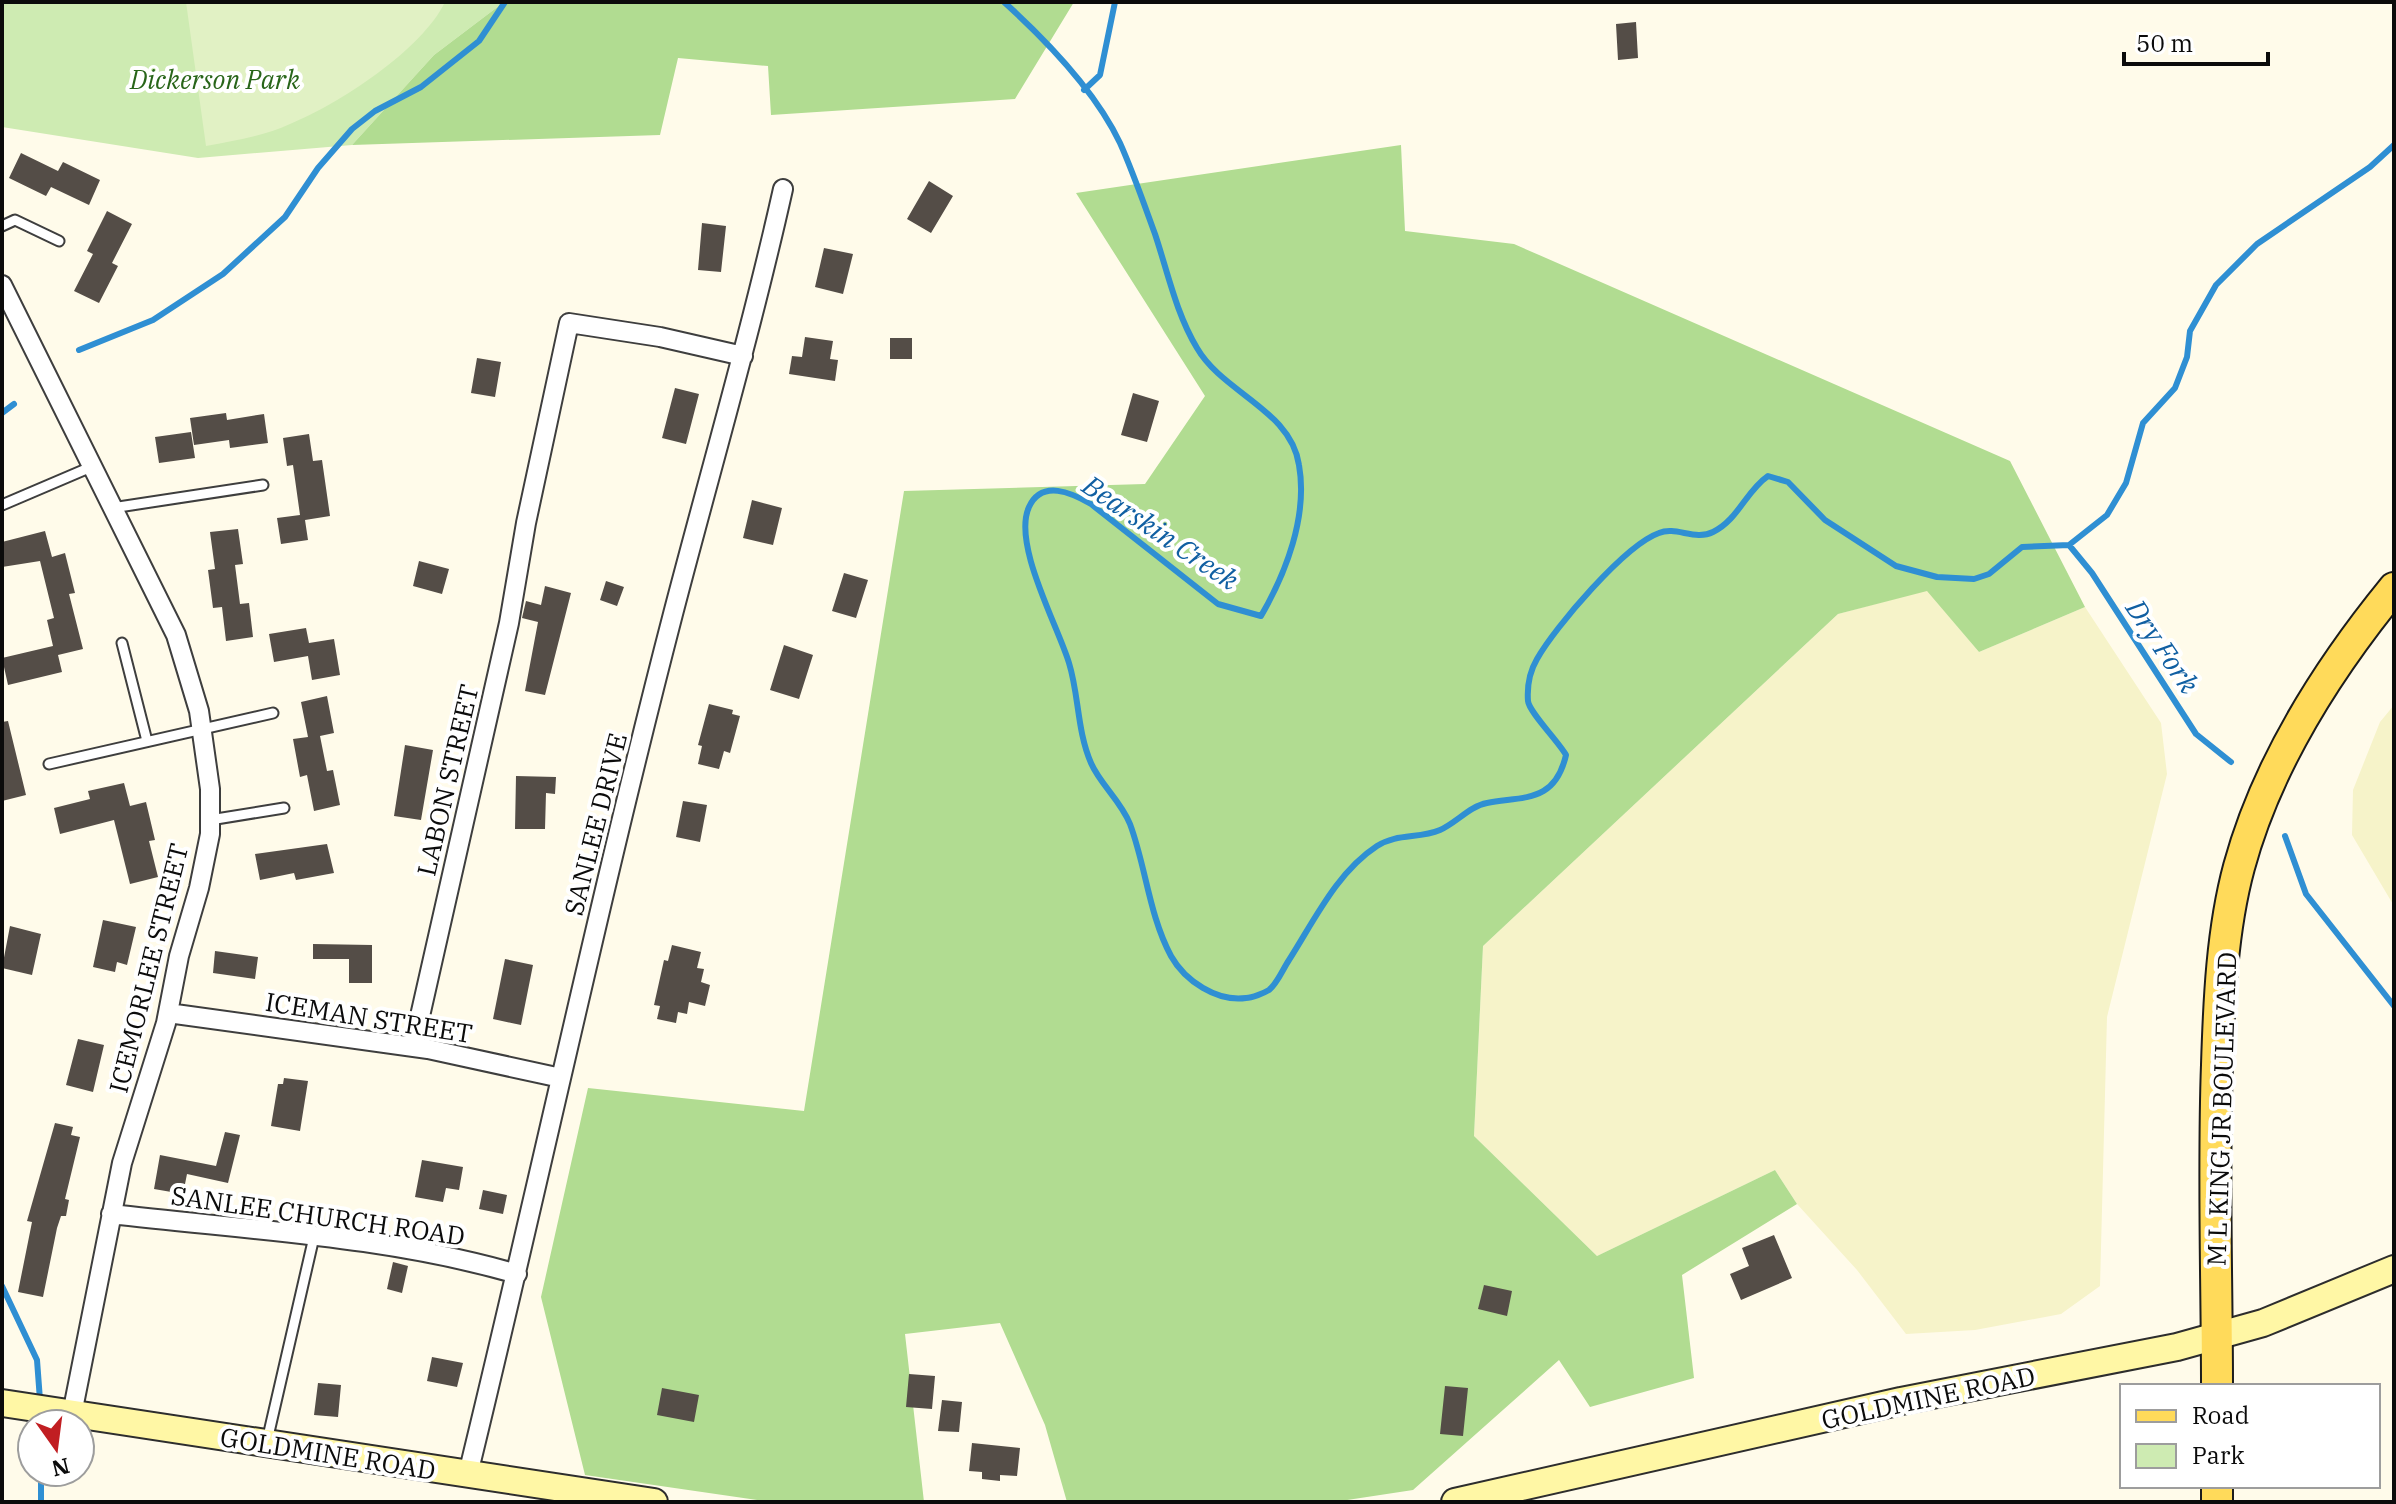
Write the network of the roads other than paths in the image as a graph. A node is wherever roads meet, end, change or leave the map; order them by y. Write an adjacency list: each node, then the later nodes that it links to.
1 (783, 189): 5 (street, SANLEE DRIVE)
2 (2, 226): 3 (lane)
3 (59, 241)
4 (2, 285): 6 (street, ICEMORLEE STREET)
5 (743, 356): 19 (street, LABON STREET); 20 (street, SANLEE DRIVE)
6 (91, 467): 8 (lane); 9 (street, ICEMORLEE STREET)
7 (263, 485): 9 (lane)
8 (2, 505)
9 (112, 508): 13 (street, ICEMORLEE STREET)
10 (2394, 588): 25 (main road, M L KING JR BOULEVARD)
11 (122, 643): 14 (lane)
12 (273, 713): 13 (lane)
13 (202, 728): 14 (lane); 17 (street, ICEMORLEE STREET)
14 (147, 741): 15 (lane)
15 (49, 764)
16 (284, 808): 17 (lane)
17 (210, 820): 18 (street, ICEMORLEE STREET)
18 (168, 1013): 19 (street, ICEMAN STREET); 21 (street, ICEMORLEE STREET)
19 (413, 1047): 20 (street, ICEMAN STREET)
20 (561, 1078): 24 (street, SANLEE DRIVE)
21 (111, 1214): 22 (street, SANLEE CHURCH ROAD); 29 (street, ICEMORLEE STREET)
22 (314, 1237): 24 (street, SANLEE CHURCH ROAD); 31 (lane)
23 (2394, 1269): 25 (main road, GOLDMINE ROAD)
24 (517, 1274): 32 (street, SANLEE DRIVE)
25 (2217, 1336): 26 (main road, M L KING JR BOULEVARD); 34 (main road, GOLDMINE ROAD)
26 (2217, 1384)
27 (2, 1403): 28 (main road, GOLDMINE ROAD)
28 (34, 1408)
29 (73, 1408)
30 (96, 1418): 31 (main road, GOLDMINE ROAD)
31 (266, 1444): 32 (main road, GOLDMINE ROAD)
32 (468, 1474): 33 (main road, GOLDMINE ROAD)
33 (654, 1502)
34 (1455, 1502)

